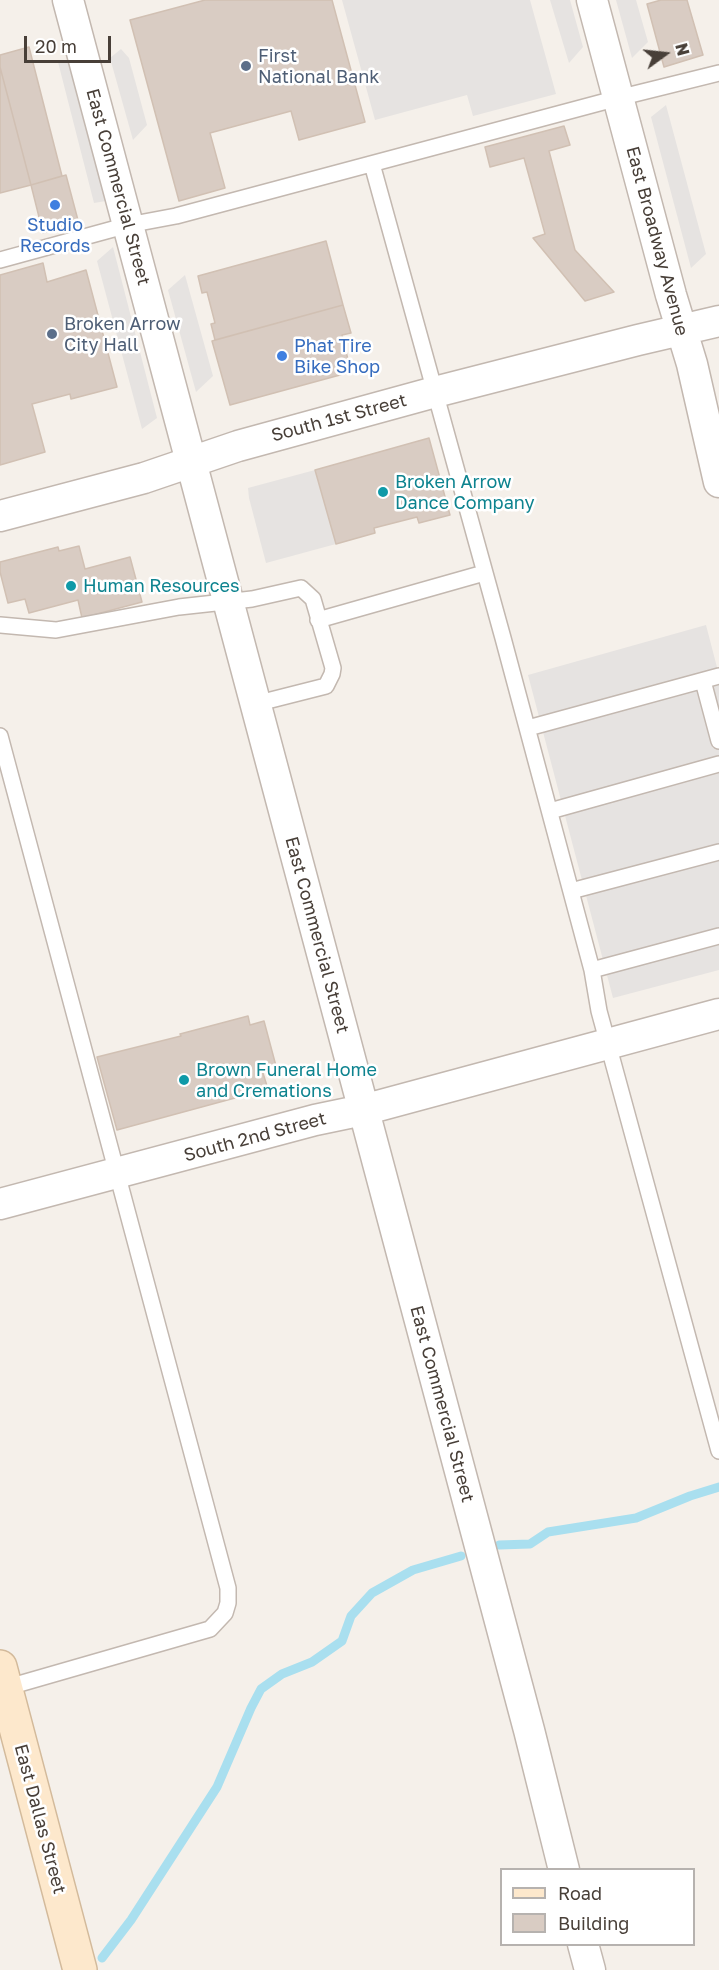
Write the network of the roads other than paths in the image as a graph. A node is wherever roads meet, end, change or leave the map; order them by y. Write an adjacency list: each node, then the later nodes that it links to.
1 (68, 0): 6 (street, East Commercial Street)
2 (592, 0): 4 (street, East Broadway Avenue)
3 (719, 73): 4 (lane)
4 (618, 98): 5 (lane); 9 (street, East Broadway Avenue)
5 (372, 164): 6 (lane); 10 (lane)
6 (128, 225): 7 (lane); 11 (street, East Commercial Street)
7 (0, 260)
8 (719, 321): 9 (street, South 1st Street)
9 (681, 330): 10 (street, South 1st Street); 12 (street, East Broadway Avenue)
10 (435, 392): 11 (street, South 1st Street); 14 (lane)
11 (191, 462): 13 (street, South 1st Street); 15 (street, East Commercial Street)
12 (719, 482)
13 (0, 516)
14 (484, 573): 16 (lane); 21 (lane)
15 (228, 602): 16 (lane); 17 (lane); 20 (street, East Commercial Street)
16 (318, 620): 20 (lane)
17 (0, 625)
18 (719, 676): 19 (lane)
19 (703, 681): 21 (lane); 23 (lane)
20 (255, 704): 32 (street, East Commercial Street)
21 (528, 728): 25 (lane)
22 (0, 736): 33 (lane)
23 (719, 741)
24 (719, 764): 25 (lane)
25 (550, 811): 27 (lane)
26 (719, 852): 27 (lane)
27 (571, 891): 29 (lane)
28 (719, 936): 29 (lane)
29 (592, 970): 31 (lane)
30 (719, 1014): 31 (street, South 2nd Street)
31 (608, 1043): 32 (street, South 2nd Street); 35 (lane)
32 (363, 1110): 33 (street, South 2nd Street); 37 (street, East Commercial Street)
33 (118, 1174): 34 (street, South 2nd Street); 36 (lane)
34 (0, 1204)
35 (719, 1451)
36 (3, 1678): 39 (street, East Dallas Street)
37 (564, 1868)
38 (584, 1946): 40 (street)
39 (80, 1970)
40 (590, 1970)

